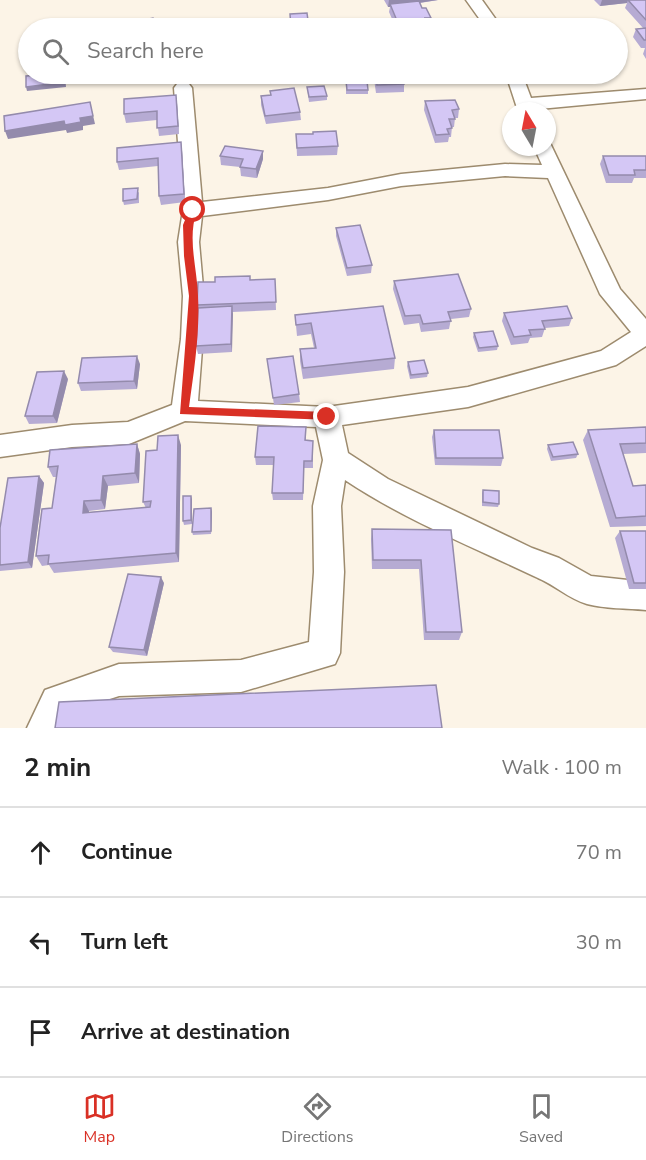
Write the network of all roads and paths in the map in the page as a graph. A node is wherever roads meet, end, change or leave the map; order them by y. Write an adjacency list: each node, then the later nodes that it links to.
1 (474, 0): 2 (street)
2 (487, 18)
3 (518, 84): 6 (street)
4 (183, 88): 10 (street)
5 (646, 94): 7 (street)
6 (524, 102)
7 (556, 104)
8 (547, 156): 9 (street)
9 (555, 172): 10 (street); 11 (street)
10 (193, 210): 12 (street)
11 (646, 334): 13 (street)
12 (184, 411): 13 (street); 14 (street)
13 (327, 417): 15 (street)
14 (0, 447)
15 (336, 460): 16 (street); 17 (street)
16 (646, 596)
17 (43, 728)

